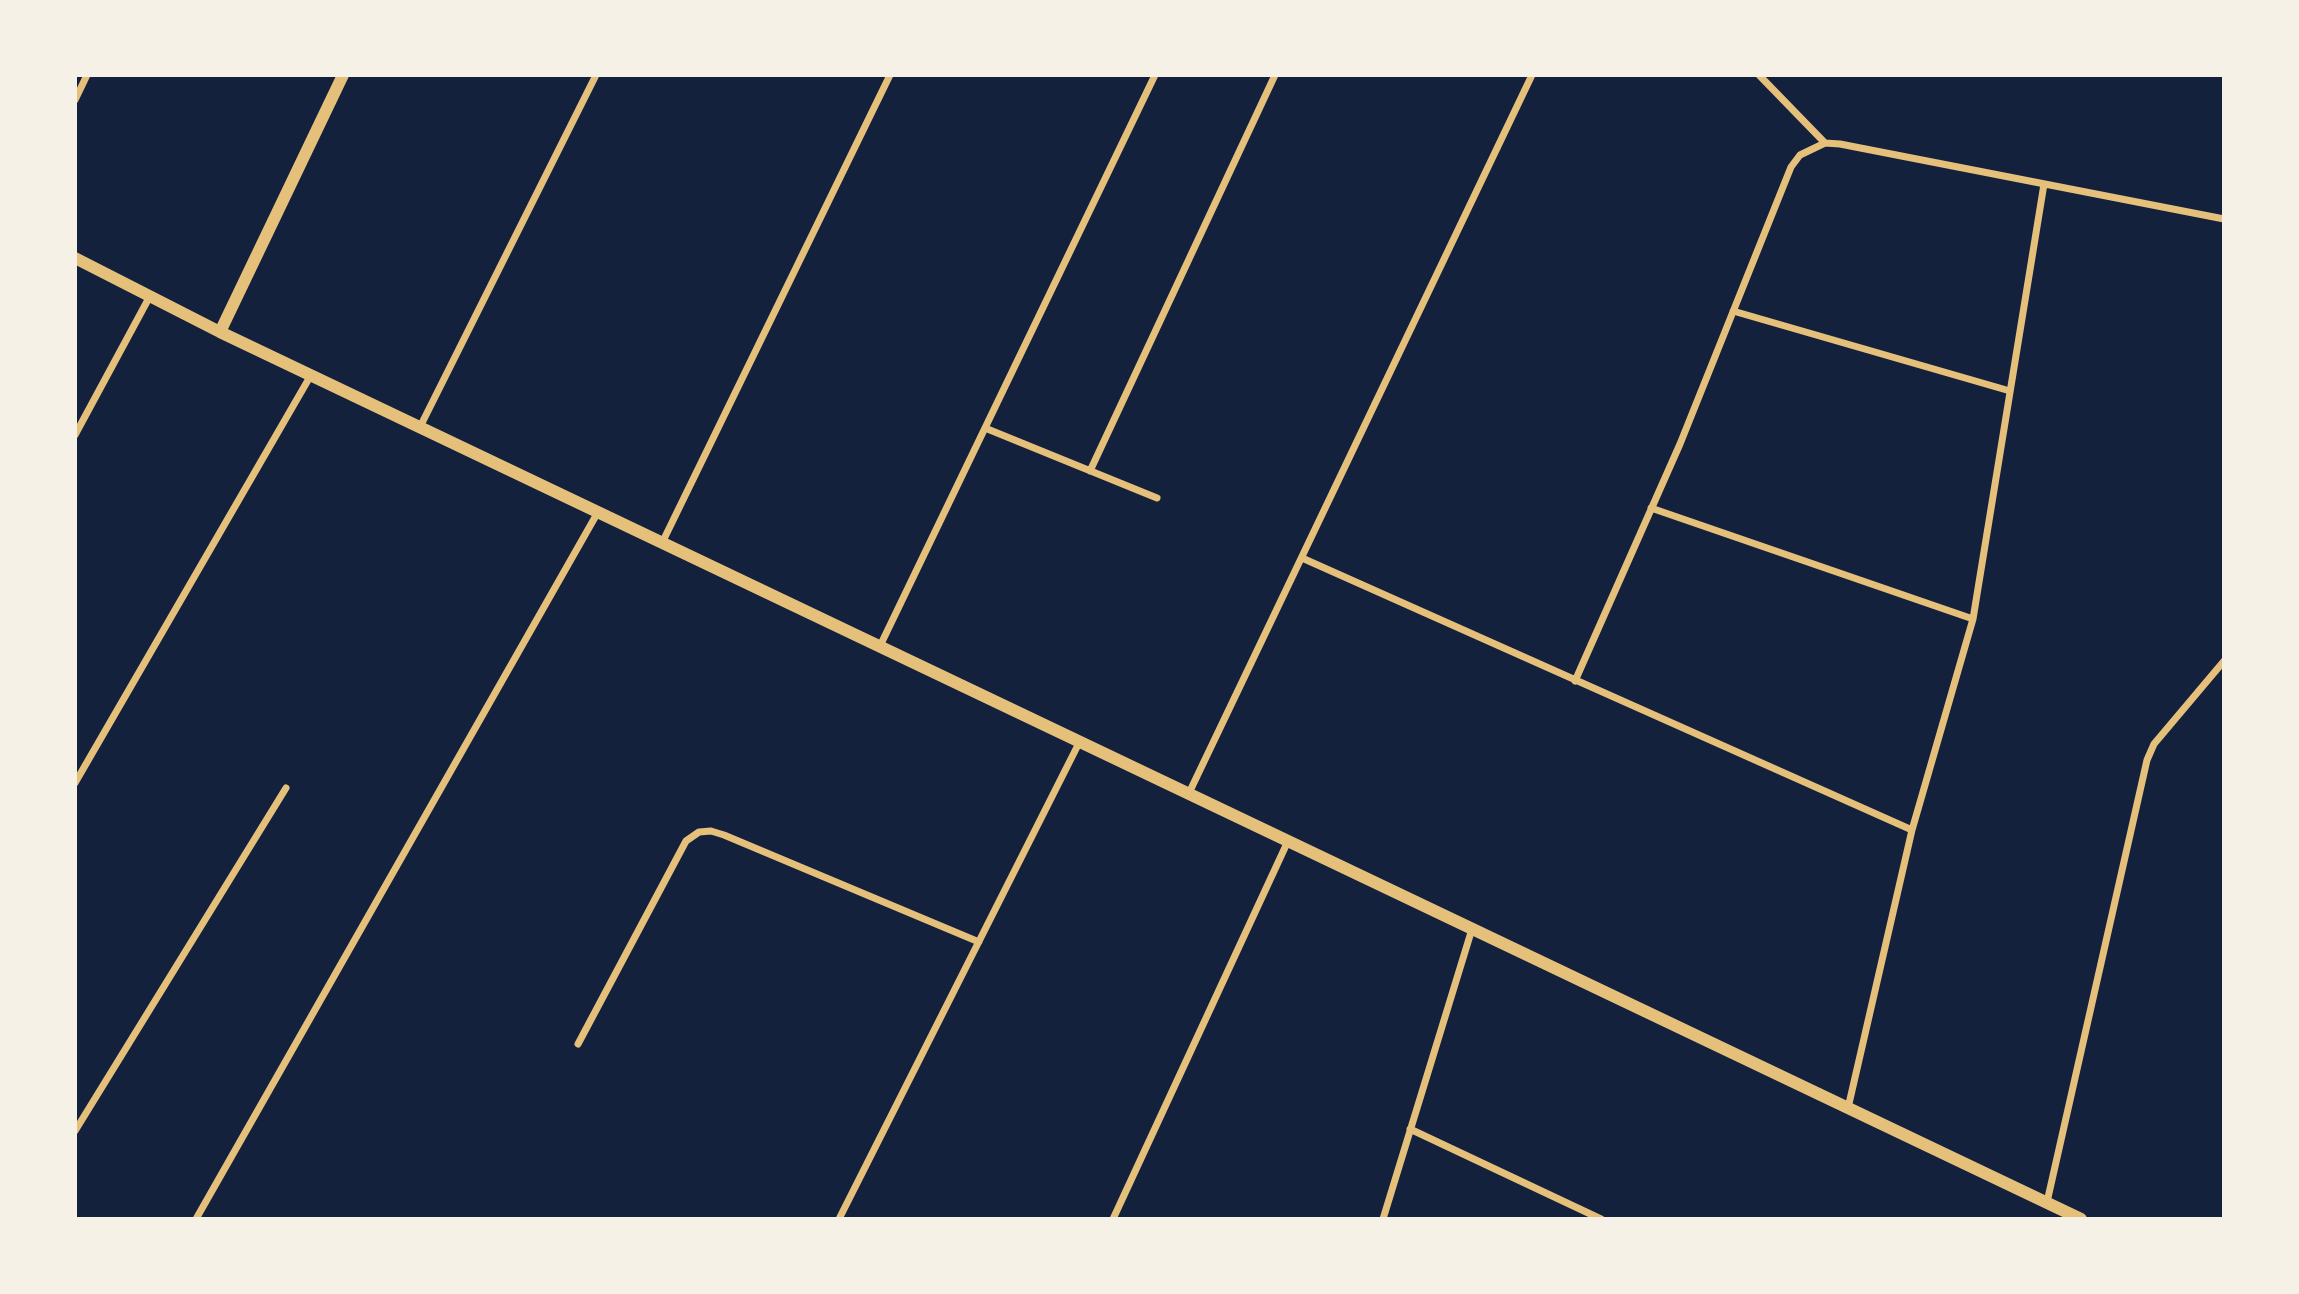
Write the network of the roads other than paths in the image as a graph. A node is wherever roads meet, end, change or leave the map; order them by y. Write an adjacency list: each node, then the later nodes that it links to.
1 (87, 75): 9 (street)
2 (343, 75): 16 (street)
3 (596, 75): 19 (street)
4 (890, 75): 26 (street)
5 (1154, 75): 20 (street)
6 (1275, 75): 22 (street)
7 (1532, 75): 27 (street)
8 (1759, 75): 10 (street)
9 (75, 100)
10 (1825, 143): 11 (street); 15 (street)
11 (2044, 184): 12 (street); 18 (street)
12 (2224, 219)
13 (75, 258): 14 (street)
14 (150, 296): 16 (street); 21 (street)
15 (1733, 310): 18 (street); 24 (street)
16 (220, 332): 17 (street)
17 (311, 375): 19 (street); 33 (street)
18 (2010, 391): 28 (street)
19 (420, 427): 25 (street)
20 (985, 428): 22 (street); 29 (street)
21 (75, 435)
22 (1090, 471): 23 (street)
23 (1157, 498)
24 (1651, 508): 28 (street); 31 (street)
25 (598, 512): 26 (street); 45 (street)
26 (662, 542): 29 (street)
27 (1302, 558): 31 (street); 35 (street)
28 (1973, 618): 36 (street)
29 (880, 646): 32 (street)
30 (2224, 661): 44 (street)
31 (1575, 681): 36 (street)
32 (1080, 741): 35 (street); 39 (street)
33 (75, 783)
34 (286, 788): 43 (street)
35 (1189, 793): 37 (street)
36 (1912, 830): 41 (street)
37 (1288, 841): 38 (street); 47 (street)
38 (1472, 929): 41 (street); 42 (street)
39 (979, 942): 40 (street); 46 (street)
40 (578, 1044)
41 (1848, 1108): 44 (street)
42 (1410, 1129): 48 (street); 49 (street)
43 (75, 1130)
44 (2047, 1202): 50 (street)
45 (196, 1219)
46 (839, 1219)
47 (1114, 1219)
48 (1383, 1219)
49 (1601, 1219)
50 (2081, 1219)

